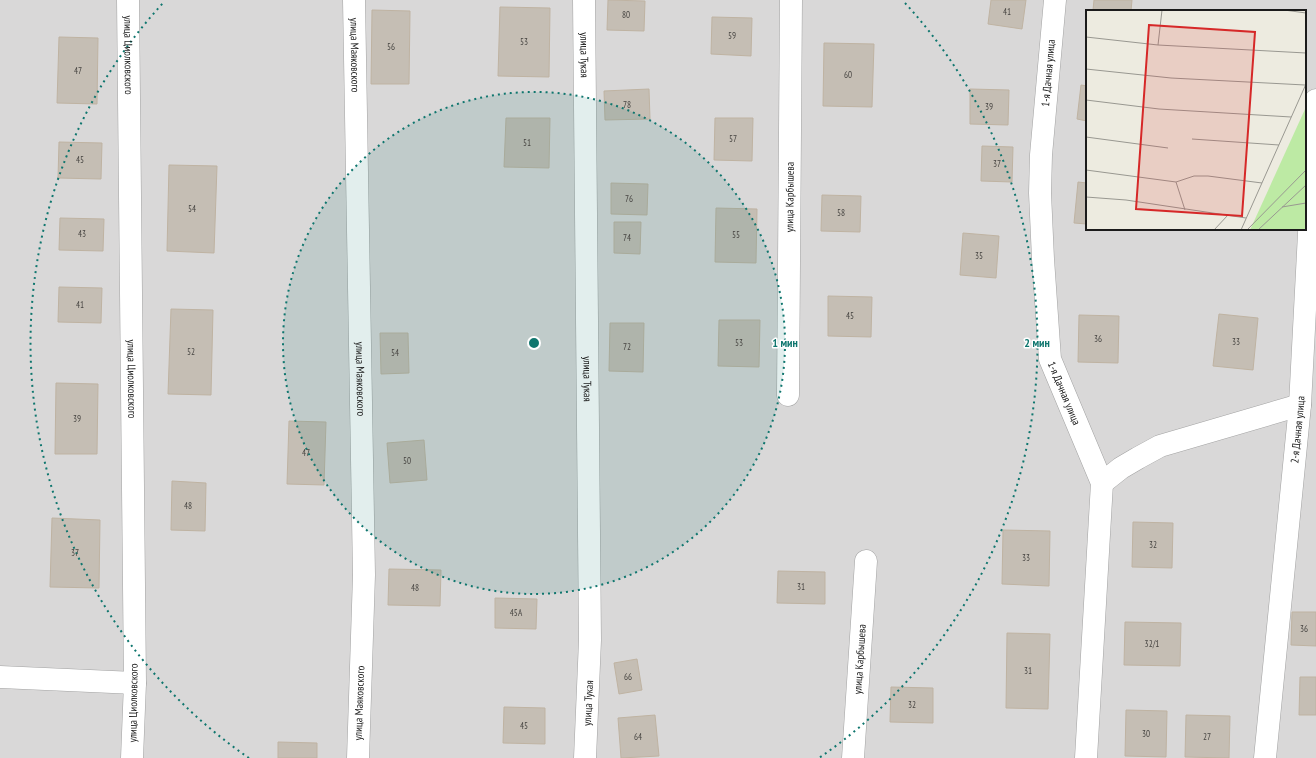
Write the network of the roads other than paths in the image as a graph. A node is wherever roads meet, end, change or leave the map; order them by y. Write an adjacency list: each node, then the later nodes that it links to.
1 (128, 0): 12 (street, улица Циолковского)
2 (354, 0): 14 (street, улица Маяковского)
3 (584, 0): 15 (street, улица Тукая)
4 (791, 0): 7 (street, улица Карбышева)
5 (1055, 0): 9 (street, 1-я Дачная улица)
6 (1316, 100): 8 (street, 2-я Дачная улица)
7 (788, 395)
8 (1300, 405): 9 (street); 18 (street, 2-я Дачная улица)
9 (1102, 483): 17 (street, 1-я Дачная улица)
10 (866, 561): 16 (street, улица Карбышева)
11 (0, 677): 12 (street)
12 (135, 683): 13 (street, улица Циолковского)
13 (132, 758)
14 (358, 758)
15 (585, 758)
16 (853, 758)
17 (1086, 758)
18 (1265, 758)

